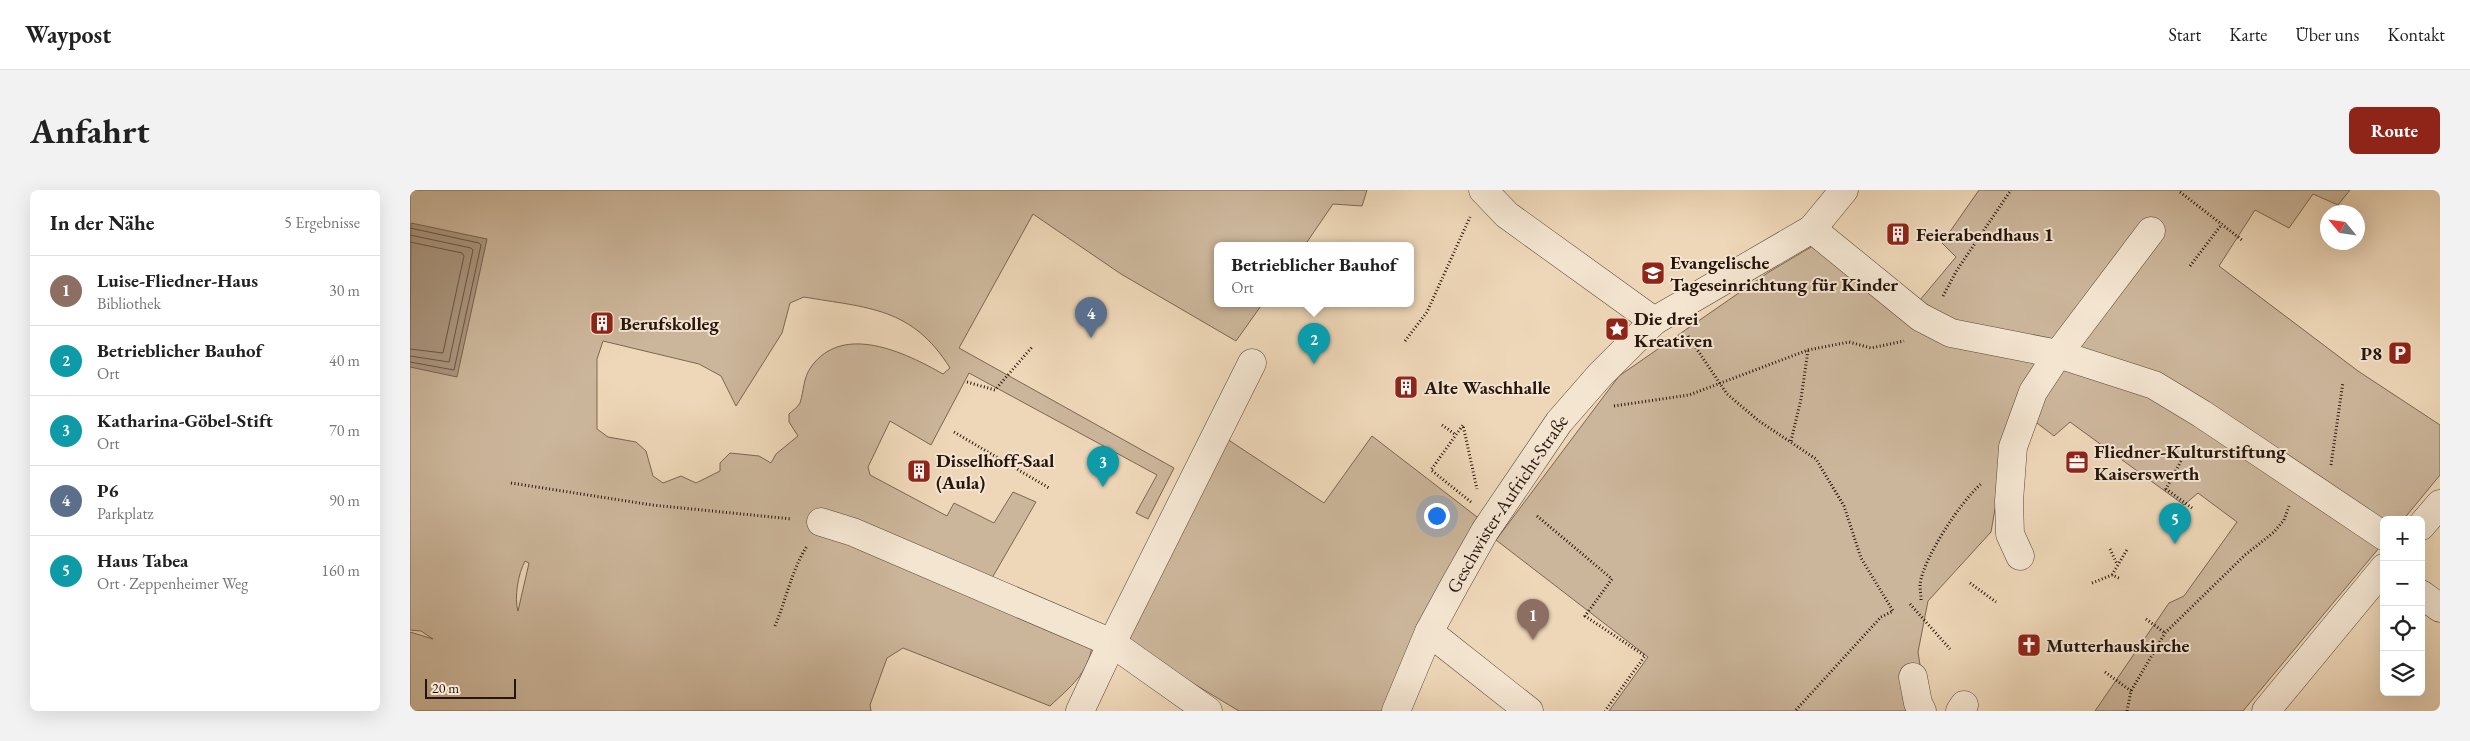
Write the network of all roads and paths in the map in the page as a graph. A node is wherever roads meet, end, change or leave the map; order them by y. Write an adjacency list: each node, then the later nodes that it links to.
1 (1844, 190): 6 (street, Geschwister-Aufricht-Straße)
2 (2011, 190): 10 (path)
3 (2180, 192): 5 (path)
4 (1478, 201): 11 (street); 13 (path)
5 (2222, 224): 8 (path); 9 (path)
6 (1812, 229): 11 (street, Geschwister-Aufricht-Straße); 12 (street)
7 (2151, 231): 16 (street)
8 (2242, 240)
9 (2190, 266)
10 (1942, 294)
11 (1662, 316): 20 (path); 21 (street, Geschwister-Aufricht-Straße)
12 (1943, 329): 15 (path); 16 (street)
13 (1405, 341)
14 (1032, 347): 18 (path)
15 (1808, 350): 20 (path); 25 (path)
16 (2058, 354): 28 (street); 41 (street)
17 (1252, 363): 57 (street)
18 (967, 382)
19 (2343, 382): 26 (path)
20 (1720, 385): 21 (path); 25 (path)
21 (1568, 412): 34 (street, Geschwister-Aufricht-Straße)
22 (1442, 425): 24 (path)
23 (954, 432): 30 (path)
24 (1456, 435): 34 (path); 34 (path)
25 (1791, 441): 67 (path)
26 (2333, 450)
27 (2181, 462): 33 (path)
28 (2298, 479): 38 (street); 56 (path)
29 (510, 484): 37 (path)
30 (1049, 488)
31 (1975, 489): 49 (path)
32 (2440, 504): 36 (street)
33 (2192, 508)
34 (1487, 516): 55 (street, Geschwister-Aufricht-Straße)
35 (1538, 516): 66 (path)
36 (2425, 521)
37 (821, 522): 54 (path); 57 (street)
38 (2380, 533)
39 (2128, 548): 42 (path)
40 (2110, 549): 42 (path)
41 (2020, 556)
42 (2117, 564): 44 (path)
43 (2380, 573): 70 (street)
44 (2112, 575): 45 (path); 47 (path)
45 (2121, 579)
46 (1970, 583): 50 (path)
47 (2092, 583)
48 (2425, 597): 52 (street)
49 (1921, 600)
50 (1996, 602)
51 (1910, 604): 58 (path)
52 (2440, 608)
53 (2146, 619): 56 (path)
54 (775, 626)
55 (1428, 632): 64 (street, Geschwister-Aufricht-Straße); 65 (street)
56 (2165, 633): 61 (path)
57 (1112, 643): 62 (street); 63 (street)
58 (1950, 649)
59 (2105, 672): 61 (path)
60 (1913, 677): 68 (street)
61 (2131, 691): 69 (path)
62 (1080, 711)
63 (1208, 711)
64 (1396, 711)
65 (1529, 711)
66 (1605, 711)
67 (1795, 711)
68 (1922, 711)
69 (2127, 711)
70 (2266, 711)

